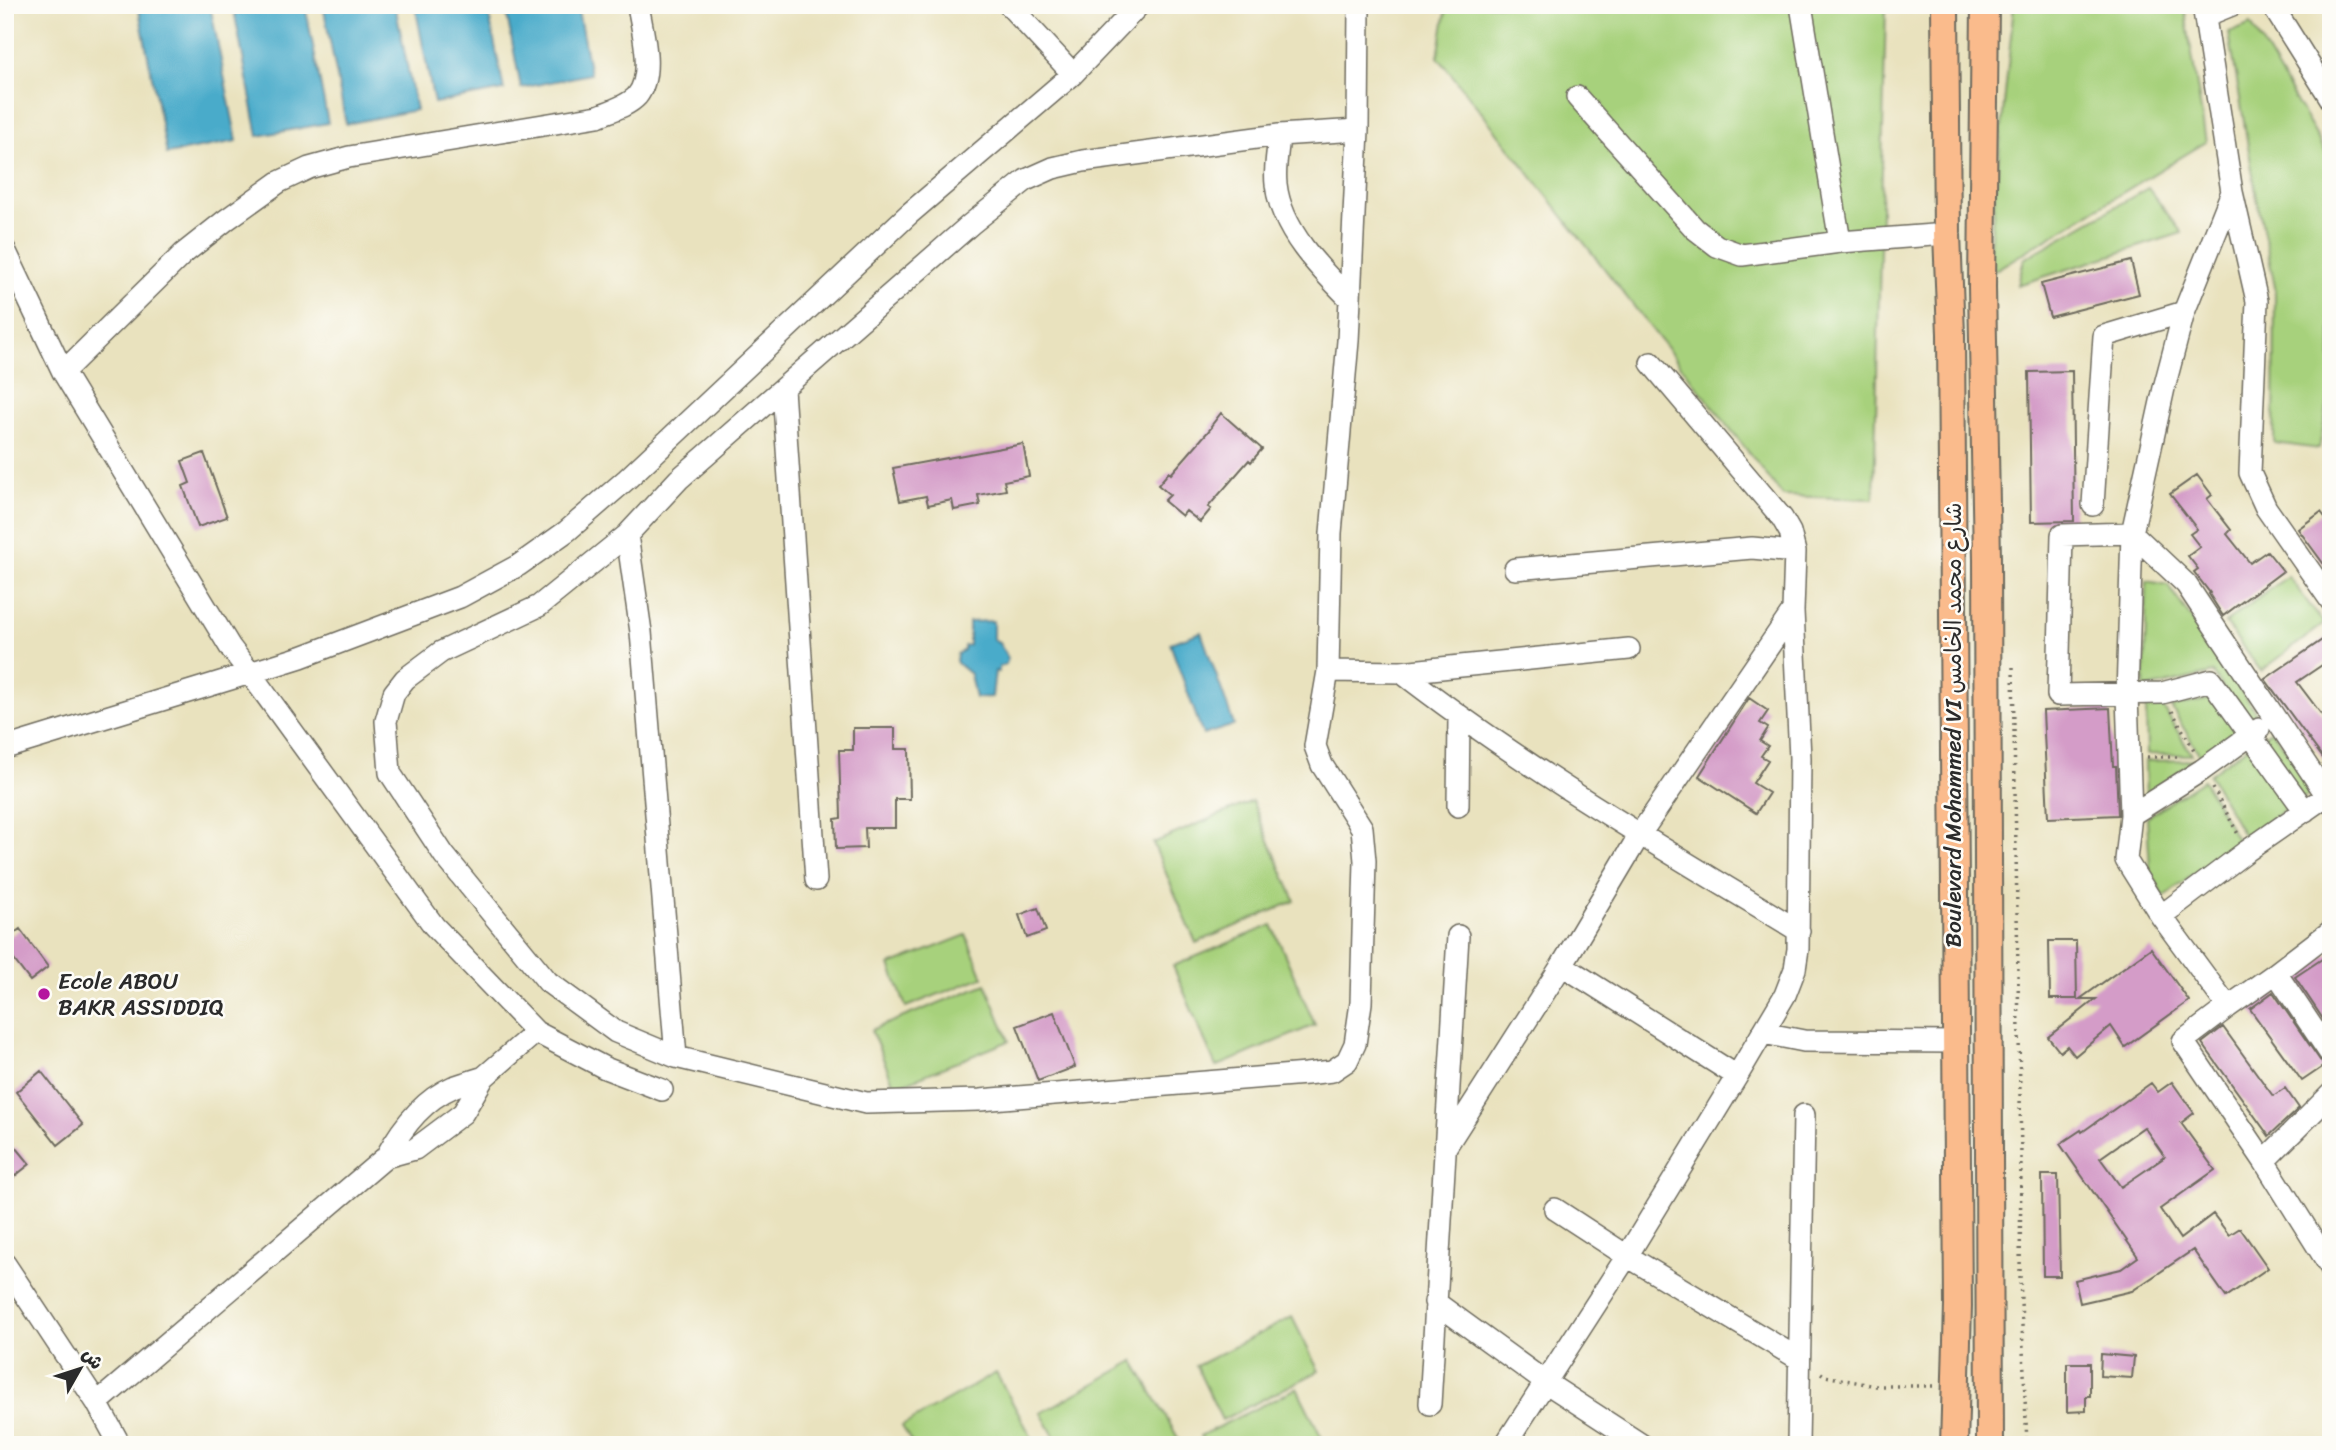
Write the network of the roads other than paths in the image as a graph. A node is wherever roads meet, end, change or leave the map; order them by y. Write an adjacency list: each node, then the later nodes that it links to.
1 (638, 5): 23 (street)
2 (1009, 5): 11 (street)
3 (1139, 5): 11 (street)
4 (1359, 5): 14 (street)
5 (1801, 5): 18 (street)
6 (1945, 5): 17 (main road, Boulevard Mohammed VI شارع محمد الخامس)
7 (1985, 5): 81 (main road, Boulevard Mohammed VI شارع محمد الخامس)
8 (2232, 5): 10 (street)
9 (2272, 5): 13 (street)
10 (2204, 11): 16 (street)
11 (1073, 74): 35 (street)
12 (1577, 97): 18 (street)
13 (2331, 99)
14 (1358, 130): 15 (street); 20 (street)
15 (1279, 135): 20 (street); 24 (street)
16 (2232, 192): 21 (street); 30 (street)
17 (1947, 234): 18 (street); 56 (main road, Boulevard Mohammed VI شارع محمد الخامس)
18 (1840, 242)
19 (5, 250): 23 (street)
20 (1349, 299): 33 (street)
21 (2184, 312): 25 (street); 26 (street)
22 (1651, 363): 28 (street)
23 (63, 372): 35 (street)
24 (783, 389): 27 (street); 46 (street)
25 (2093, 505)
26 (2132, 533): 36 (street); 36 (street); 38 (street)
27 (626, 535): 58 (street); 58 (street)
28 (1795, 552): 29 (street); 31 (street)
29 (1515, 569)
30 (2331, 601)
31 (1793, 611): 45 (street); 48 (street)
32 (1629, 649): 34 (street)
33 (1328, 671): 34 (street); 58 (street)
34 (1401, 672): 37 (street)
35 (250, 673): 40 (street); 54 (street)
36 (2127, 695): 39 (street); 44 (street)
37 (1459, 717): 42 (street); 45 (street)
38 (2275, 718): 39 (street); 41 (street)
39 (2249, 736): 43 (street); 44 (street)
40 (5, 748)
41 (2329, 798): 43 (street)
42 (1458, 806)
43 (2305, 811): 47 (street)
44 (2132, 816): 47 (street)
45 (1640, 834): 48 (street); 51 (street)
46 (816, 880)
47 (2161, 916): 53 (street)
48 (1799, 931): 55 (street)
49 (2331, 932): 52 (street)
50 (1458, 936): 64 (street)
51 (1562, 965): 59 (street); 64 (street)
52 (2276, 973): 53 (street); 57 (street)
53 (2228, 1007): 66 (street)
54 (536, 1032): 60 (street); 61 (street)
55 (1763, 1033): 56 (street); 59 (street)
56 (1955, 1042): 80 (main road, Boulevard Mohammed VI شارع محمد الخامس)
57 (2331, 1055)
58 (676, 1056)
59 (1737, 1076): 68 (street)
60 (484, 1077): 65 (street); 65 (street)
61 (662, 1090)
62 (2331, 1094): 66 (street)
63 (1804, 1115): 72 (street)
64 (1447, 1144): 71 (street)
65 (386, 1157): 74 (street)
66 (2264, 1161): 70 (street)
67 (1555, 1209): 68 (street)
68 (1627, 1255): 72 (street); 73 (street)
69 (5, 1264): 74 (street)
70 (2331, 1268)
71 (1435, 1302): 73 (street); 75 (street)
72 (1799, 1359): 79 (street)
73 (1545, 1382): 77 (street); 78 (street)
74 (97, 1403): 76 (street)
75 (1430, 1404)
76 (120, 1445)
77 (1505, 1445)
78 (1642, 1445)
79 (1798, 1445)
80 (1954, 1445)
81 (1990, 1445)

